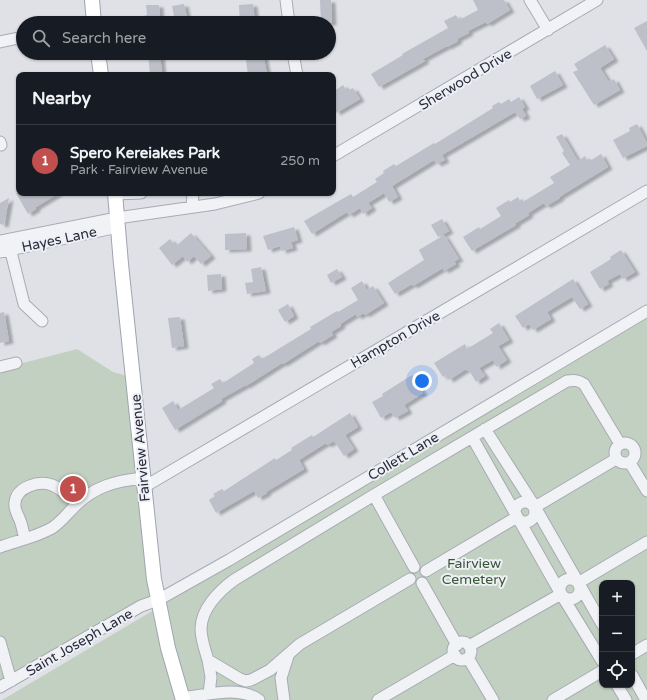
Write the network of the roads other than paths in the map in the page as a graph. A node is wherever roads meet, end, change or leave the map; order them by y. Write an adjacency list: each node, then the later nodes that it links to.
1 (92, 0): 5 (main road)
2 (286, 0): 6 (street)
3 (530, 0): 7 (street)
4 (598, 0): 7 (street, Sherwood Drive)
5 (93, 16)
6 (288, 16)
7 (548, 30): 14 (street, Sherwood Drive)
8 (16, 39): 9 (street)
9 (0, 42)
10 (99, 60): 12 (main road)
11 (294, 60): 13 (street)
12 (101, 72)
13 (296, 72)
14 (336, 151)
15 (647, 191): 31 (street, Hampton Drive)
16 (115, 196): 20 (main road, Fairview Avenue)
17 (193, 196): 19 (street)
18 (247, 196): 19 (street)
19 (192, 207): 20 (street)
20 (117, 222): 21 (street, Hayes Lane); 31 (main road, Fairview Avenue)
21 (4, 246): 23 (street)
22 (647, 311): 46 (street, Collett Lane)
23 (42, 321)
24 (16, 363): 25 (street)
25 (0, 367)
26 (486, 429): 27 (street); 28 (street); 35 (street)
27 (472, 437): 33 (street); 36 (street)
28 (620, 444): 29 (street); 30 (street)
29 (616, 459): 30 (street); 35 (street)
30 (630, 463): 32 (street)
31 (144, 482): 34 (street); 46 (main road, Fairview Avenue)
32 (647, 491)
33 (374, 495): 40 (street); 56 (street)
34 (77, 504): 37 (street); 37 (street)
35 (534, 507): 36 (street); 44 (street)
36 (517, 517): 41 (street); 45 (street)
37 (25, 539): 39 (street)
38 (647, 542): 44 (street)
39 (0, 547)
40 (414, 567): 41 (street); 42 (street)
41 (426, 572): 43 (street)
42 (410, 579): 43 (street); 52 (street)
43 (422, 583): 51 (street)
44 (578, 584): 45 (street); 47 (street)
45 (561, 594): 50 (street); 54 (street)
46 (158, 600): 59 (street, Saint Joseph Lane); 63 (main road, Fairview Avenue)
47 (599, 619)
48 (0, 642): 59 (street)
49 (647, 645): 53 (street)
50 (469, 646): 51 (street); 55 (street)
51 (456, 650): 55 (street); 66 (street)
52 (289, 652): 56 (street); 65 (street)
53 (635, 652)
54 (599, 656)
55 (468, 658): 67 (street)
56 (208, 660): 62 (street)
57 (599, 673): 68 (street)
58 (635, 680): 70 (street)
59 (11, 681): 60 (street, Saint Joseph Lane)
60 (0, 687)
61 (619, 688): 69 (street)
62 (209, 694): 63 (street); 64 (street)
63 (183, 699)
64 (259, 700)
65 (284, 700)
66 (378, 700)
67 (493, 700)
68 (553, 700)
69 (626, 700)
70 (646, 700)

